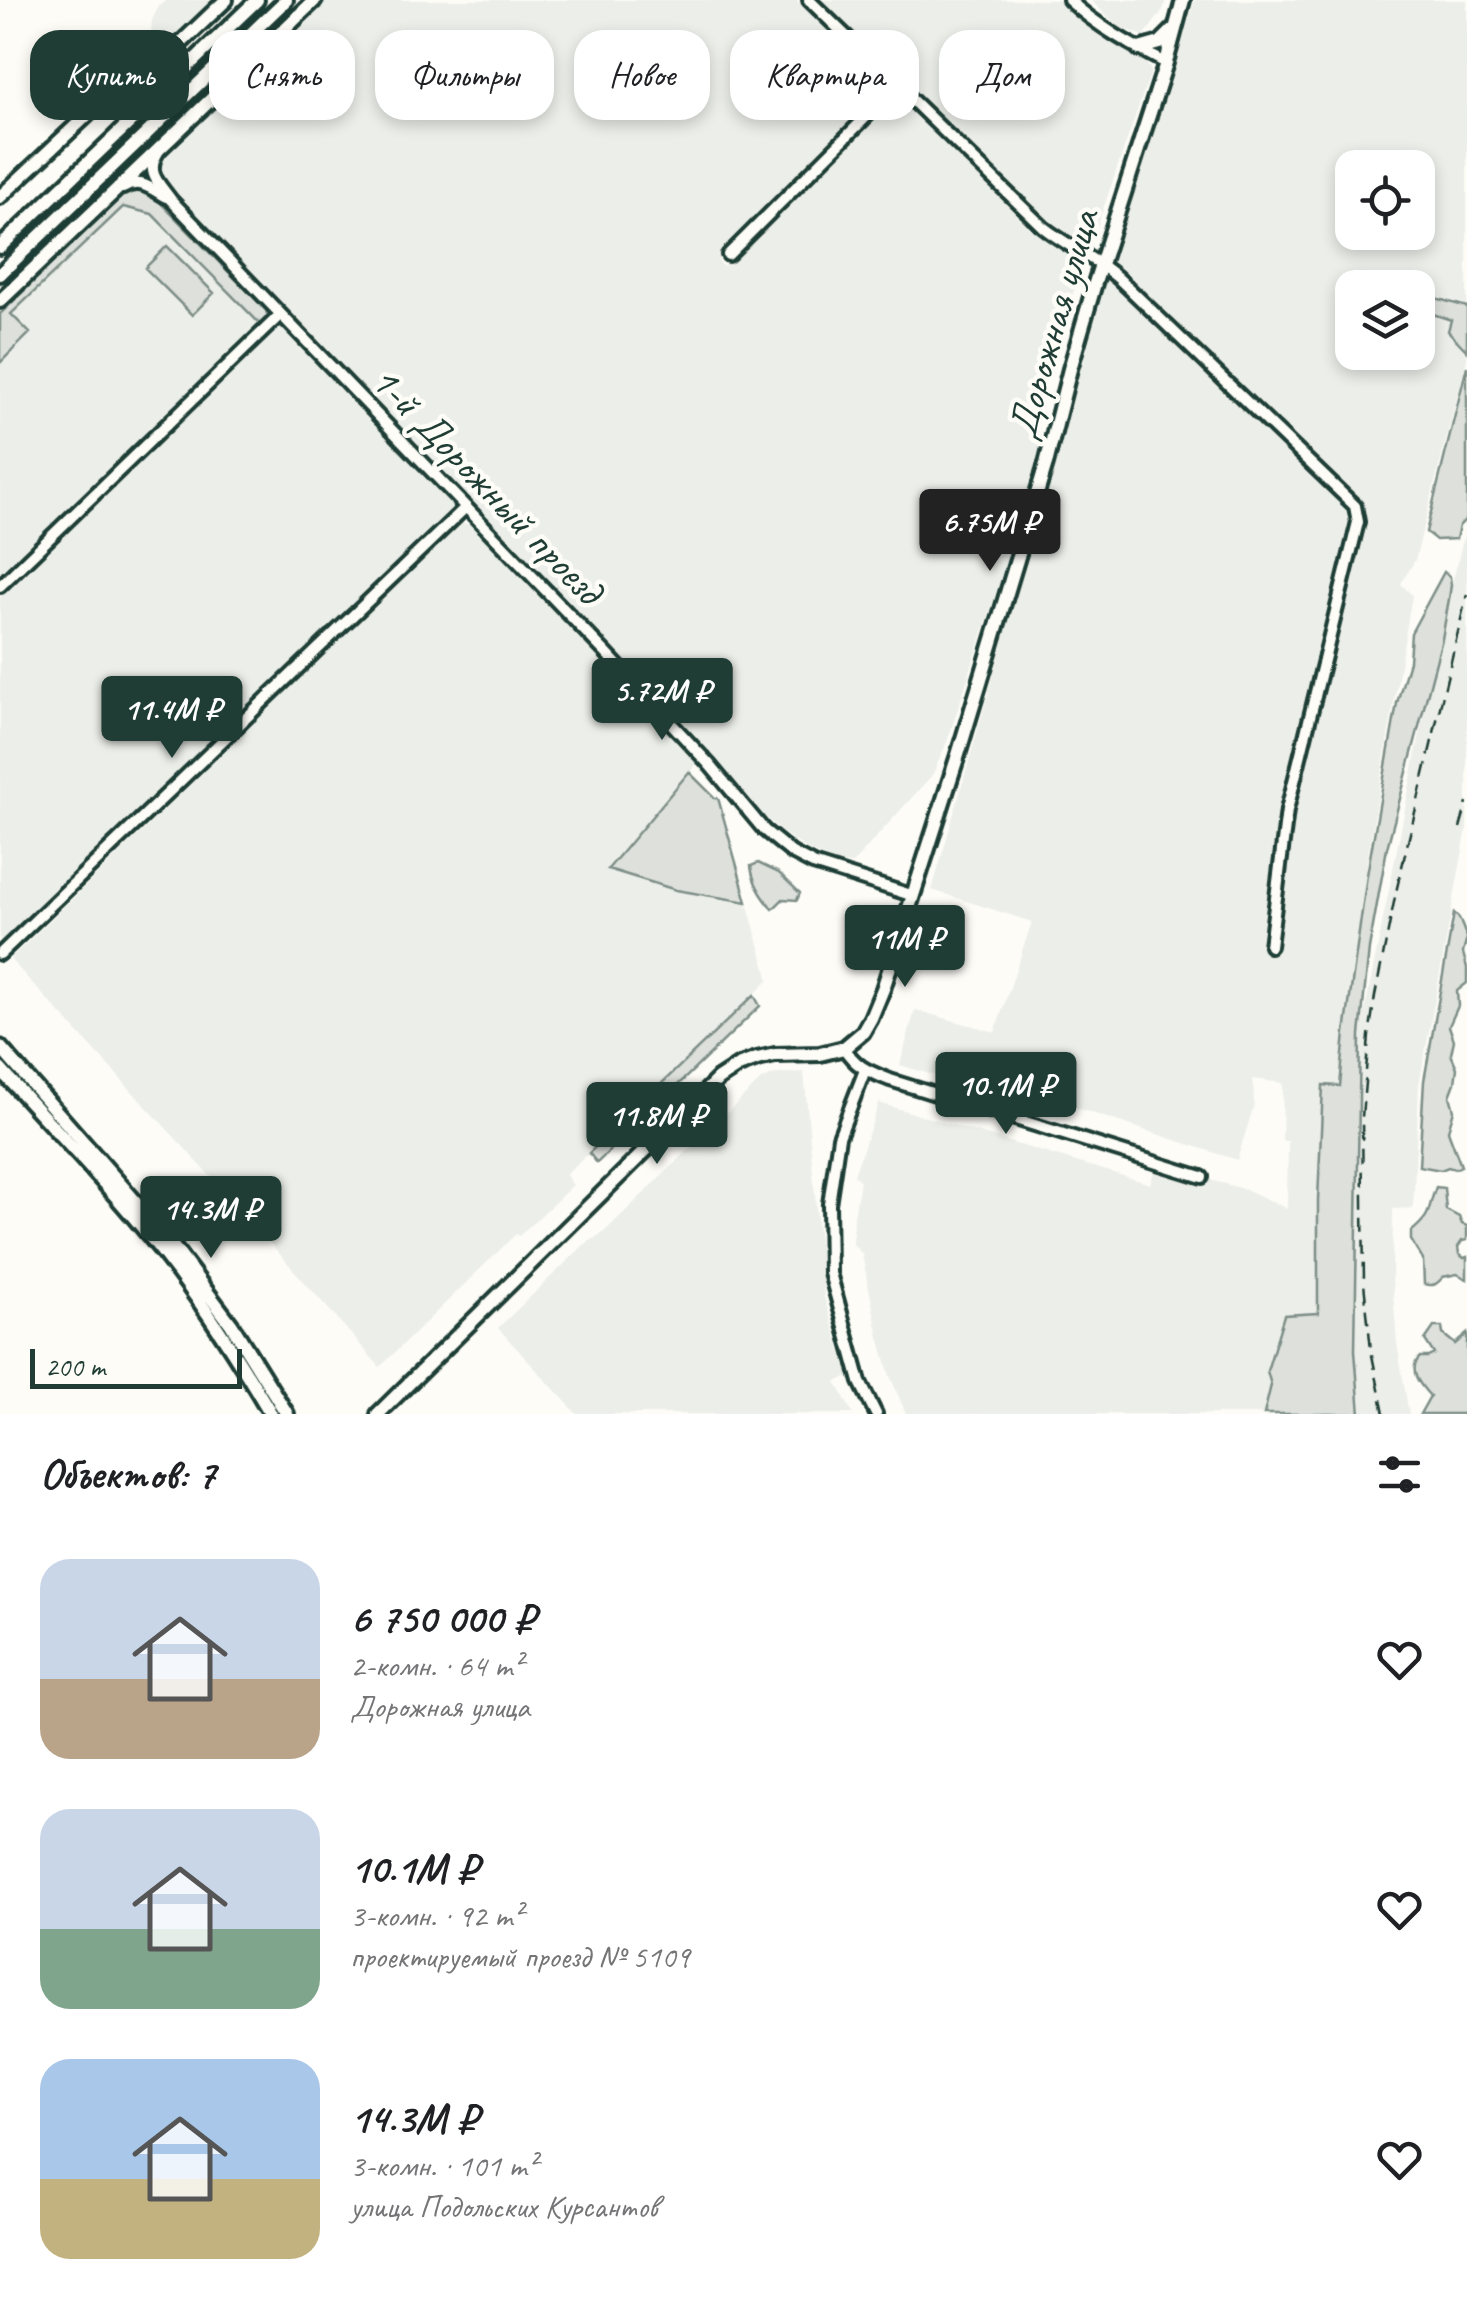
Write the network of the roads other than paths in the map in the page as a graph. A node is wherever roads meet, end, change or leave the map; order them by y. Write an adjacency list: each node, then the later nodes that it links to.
1 (226, 0): 15 (main road)
2 (257, 0): 18 (main road)
3 (286, 0): 21 (main road)
4 (315, 0): 14 (main road)
5 (809, 0): 9 (street)
6 (1069, 0): 10 (street)
7 (1182, 0): 8 (main road, Дорожная улица)
8 (1176, 26): 10 (main road); 11 (main road, Дорожная улица)
9 (840, 30)
10 (1139, 49): 11 (street)
11 (1166, 63): 20 (main road, Дорожная улица)
12 (919, 107): 20 (street)
13 (863, 120): 19 (street)
14 (166, 142): 16 (main road); 17 (street)
15 (0, 197)
16 (108, 198): 17 (street); 22 (main road)
17 (171, 200): 23 (street, 1-й Дорожный проезд)
18 (0, 247)
19 (728, 255)
20 (1101, 264): 26 (main road, Дорожная улица); 27 (street)
21 (0, 274)
22 (0, 301)
23 (280, 315): 24 (street, 1-й Дорожный проезд); 25 (street)
24 (466, 507): 26 (street, 1-й Дорожный проезд); 28 (street)
25 (0, 586)
26 (912, 895): 30 (main road, Дорожная улица)
27 (1270, 946)
28 (0, 954)
29 (0, 1048): 35 (main road)
30 (844, 1048): 32 (street); 36 (main road)
31 (0, 1069): 34 (main road)
32 (865, 1070): 33 (street); 37 (street)
33 (1202, 1177)
34 (271, 1414)
35 (288, 1414)
36 (378, 1414)
37 (876, 1414)

